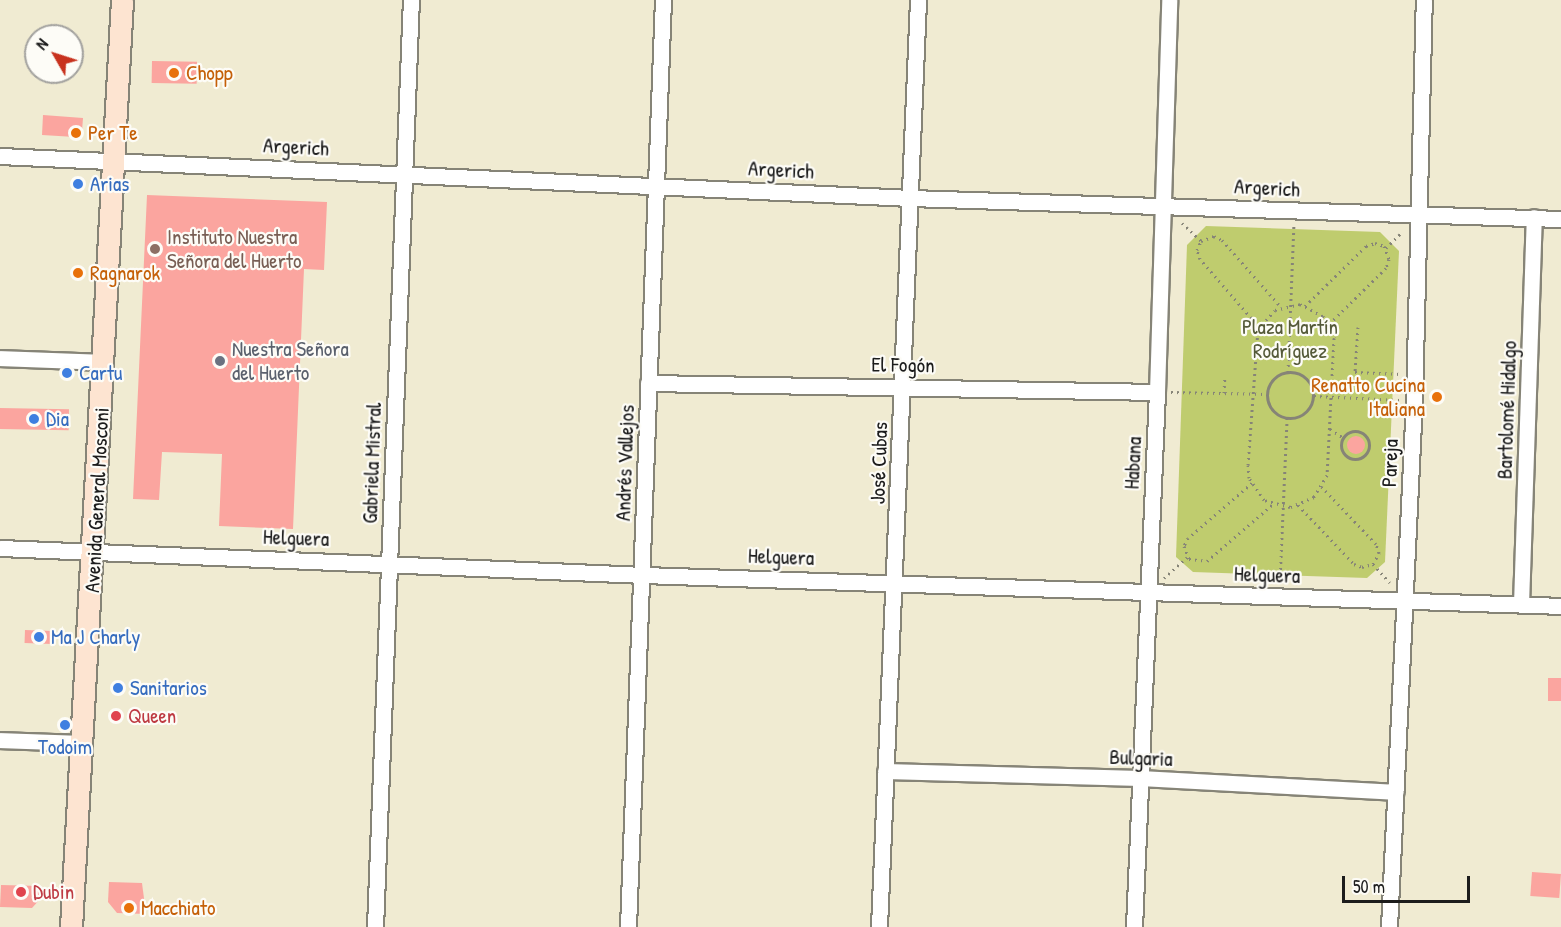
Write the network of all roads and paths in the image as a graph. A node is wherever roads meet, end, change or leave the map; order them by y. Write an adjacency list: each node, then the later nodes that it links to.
1 (122, 0): 8 (main road, Avenida General Mosconi)
2 (411, 0): 9 (street, Gabriela Mistral)
3 (663, 0): 10 (street, Andrés Vallejos)
4 (918, 0): 11 (street, José Cubas)
5 (1169, 0): 12 (street, Habana)
6 (1424, 0): 14 (street, Pareja)
7 (0, 156): 8 (street, Argerich)
8 (115, 160): 9 (street, Argerich); 24 (main road, Avenida General Mosconi)
9 (405, 173): 10 (street, Argerich); 48 (street, Gabriela Mistral)
10 (657, 185): 11 (street, Argerich); 28 (street, Andrés Vallejos)
11 (910, 198): 12 (street, Argerich); 29 (street, José Cubas)
12 (1162, 203): 13 (street, Argerich); 30 (street, Habana)
13 (1295, 211): 14 (street, Argerich); 17 (path)
14 (1420, 213): 15 (street, Argerich); 26 (street, Pareja)
15 (1534, 217): 16 (street, Argerich); 54 (street, Bartolomé Hidalgo)
16 (1561, 219)
17 (1291, 305): 18 (path); 19 (path); 25 (path)
18 (1305, 306): 20 (path); 20 (path)
19 (1281, 307): 21 (path); 21 (path)
20 (1329, 324): 35 (path)
21 (1259, 327): 32 (path)
22 (1358, 327): 26 (path)
23 (0, 358): 24 (street)
24 (105, 362): 46 (main road, Avenida General Mosconi)
25 (1288, 372): 33 (path); 34 (path)
26 (1415, 375): 36 (street, Pareja)
27 (1225, 376): 31 (path)
28 (648, 383): 29 (street, El Fogón); 49 (street, Andrés Vallejos)
29 (903, 386): 30 (street, El Fogón); 50 (street, José Cubas)
30 (1157, 392): 31 (path); 51 (street, Habana)
31 (1224, 393): 32 (path)
32 (1252, 393): 33 (path); 40 (path)
33 (1267, 394): 37 (path)
34 (1313, 396): 35 (path); 37 (path)
35 (1331, 397): 36 (path); 38 (path)
36 (1414, 401): 53 (street, Pareja)
37 (1287, 418): 44 (path)
38 (1329, 429): 39 (path); 41 (path)
39 (1344, 438): 39 (path)
40 (1252, 483): 42 (path); 47 (path)
41 (1322, 487): 43 (path); 43 (path)
42 (1273, 504): 44 (path); 47 (path)
43 (1298, 505): 44 (path)
44 (1283, 506): 52 (path)
45 (0, 548): 46 (street, Helguera)
46 (94, 551): 48 (street, Helguera); 57 (main road, Avenida General Mosconi)
47 (1187, 557): 51 (path)
48 (389, 563): 49 (street, Helguera); 62 (street, Gabriela Mistral)
49 (643, 575): 50 (street, Helguera); 63 (street, Andrés Vallejos)
50 (896, 582): 51 (street, Helguera); 58 (street, José Cubas)
51 (1148, 592): 52 (street, Helguera); 59 (street, Habana)
52 (1279, 597): 53 (street, Helguera)
53 (1406, 600): 54 (street, Helguera); 60 (street, Pareja)
54 (1521, 604): 55 (street, Helguera)
55 (1561, 606)
56 (0, 740): 57 (street)
57 (82, 743): 61 (main road, Avenida General Mosconi)
58 (885, 771): 59 (street, Bulgaria); 64 (street, José Cubas)
59 (1140, 778): 60 (street, Bulgaria); 65 (street, Habana)
60 (1396, 792): 66 (street, Pareja)
61 (71, 927)
62 (375, 927)
63 (628, 927)
64 (879, 927)
65 (1134, 927)
66 (1389, 927)

